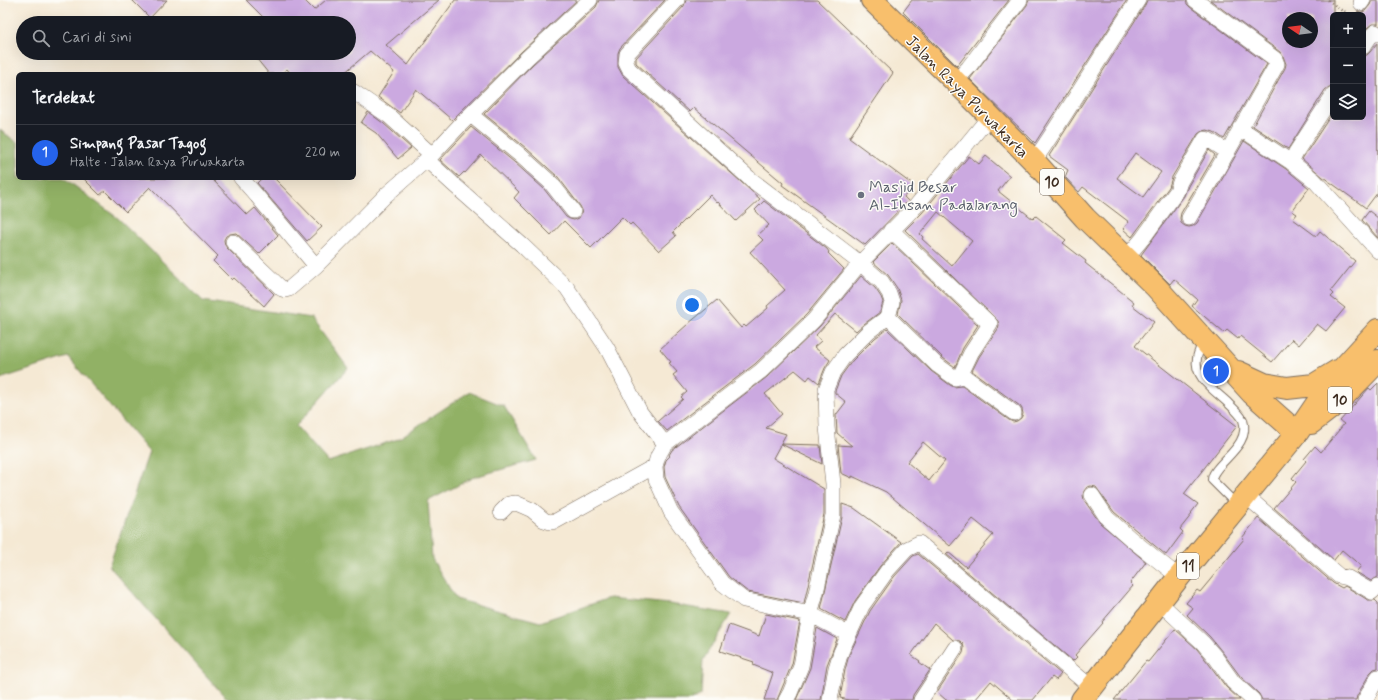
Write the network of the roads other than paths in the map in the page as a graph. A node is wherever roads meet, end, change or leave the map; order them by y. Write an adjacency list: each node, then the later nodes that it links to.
1 (590, 0): 12 (street)
2 (677, 0): 26 (street)
3 (872, 0): 9 (highway, Jalan Raya Purwakarta / 10)
4 (1020, 0): 9 (street)
5 (1138, 0): 17 (street)
6 (1195, 0): 14 (street)
7 (1378, 34): 8 (street)
8 (1366, 43)
9 (955, 82): 13 (highway, Jalan Raya Purwakarta / 10)
10 (356, 93): 16 (street)
11 (1330, 100): 18 (street)
12 (471, 115): 16 (street); 20 (street)
13 (990, 116): 17 (highway, Jalan Raya Purwakarta / 10); 22 (street)
14 (1240, 128): 15 (street); 18 (street)
15 (1228, 152): 21 (street); 25 (street)
16 (430, 158): 27 (street); 37 (street)
17 (1034, 161): 25 (highway, Jalan Raya Purwakarta / 10)
18 (1291, 162): 24 (street)
19 (243, 180): 27 (street)
20 (573, 211)
21 (1189, 218)
22 (892, 230): 26 (street); 34 (street)
23 (233, 242): 27 (street)
24 (1378, 251)
25 (1126, 258): 30 (highway, Jalan Raya Purwakarta / 10)
26 (860, 263): 28 (street); 37 (street)
27 (316, 266)
28 (888, 317): 34 (street); 45 (street)
29 (1378, 330): 32 (highway, 10)
30 (1204, 340): 33 (highway, Jalan Raya Purwakarta / 10); 40 (lane)
31 (1378, 361): 36 (highway, 10)
32 (1345, 366): 33 (highway, Jalan Raya Purwakarta / 10); 36 (highway, 10)
33 (1228, 368): 36 (highway, Jalan Raya Purwakarta / 10)
34 (961, 374): 35 (street)
35 (1014, 413)
36 (1297, 433): 40 (highway, 11)
37 (665, 444): 38 (street)
38 (655, 466): 41 (street); 45 (street)
39 (1092, 495): 42 (street)
40 (1241, 500): 42 (highway, 11); 43 (street)
41 (501, 512)
42 (1179, 577): 44 (highway, 11)
43 (1378, 586)
44 (1160, 602): 49 (highway, 11); 53 (street)
45 (810, 614): 46 (street); 51 (street)
46 (848, 634): 49 (street); 50 (street)
47 (955, 648): 52 (street)
48 (1378, 677): 54 (street)
49 (1087, 694)
50 (835, 699)
51 (786, 700)
52 (921, 700)
53 (1253, 700)
54 (1365, 700)

